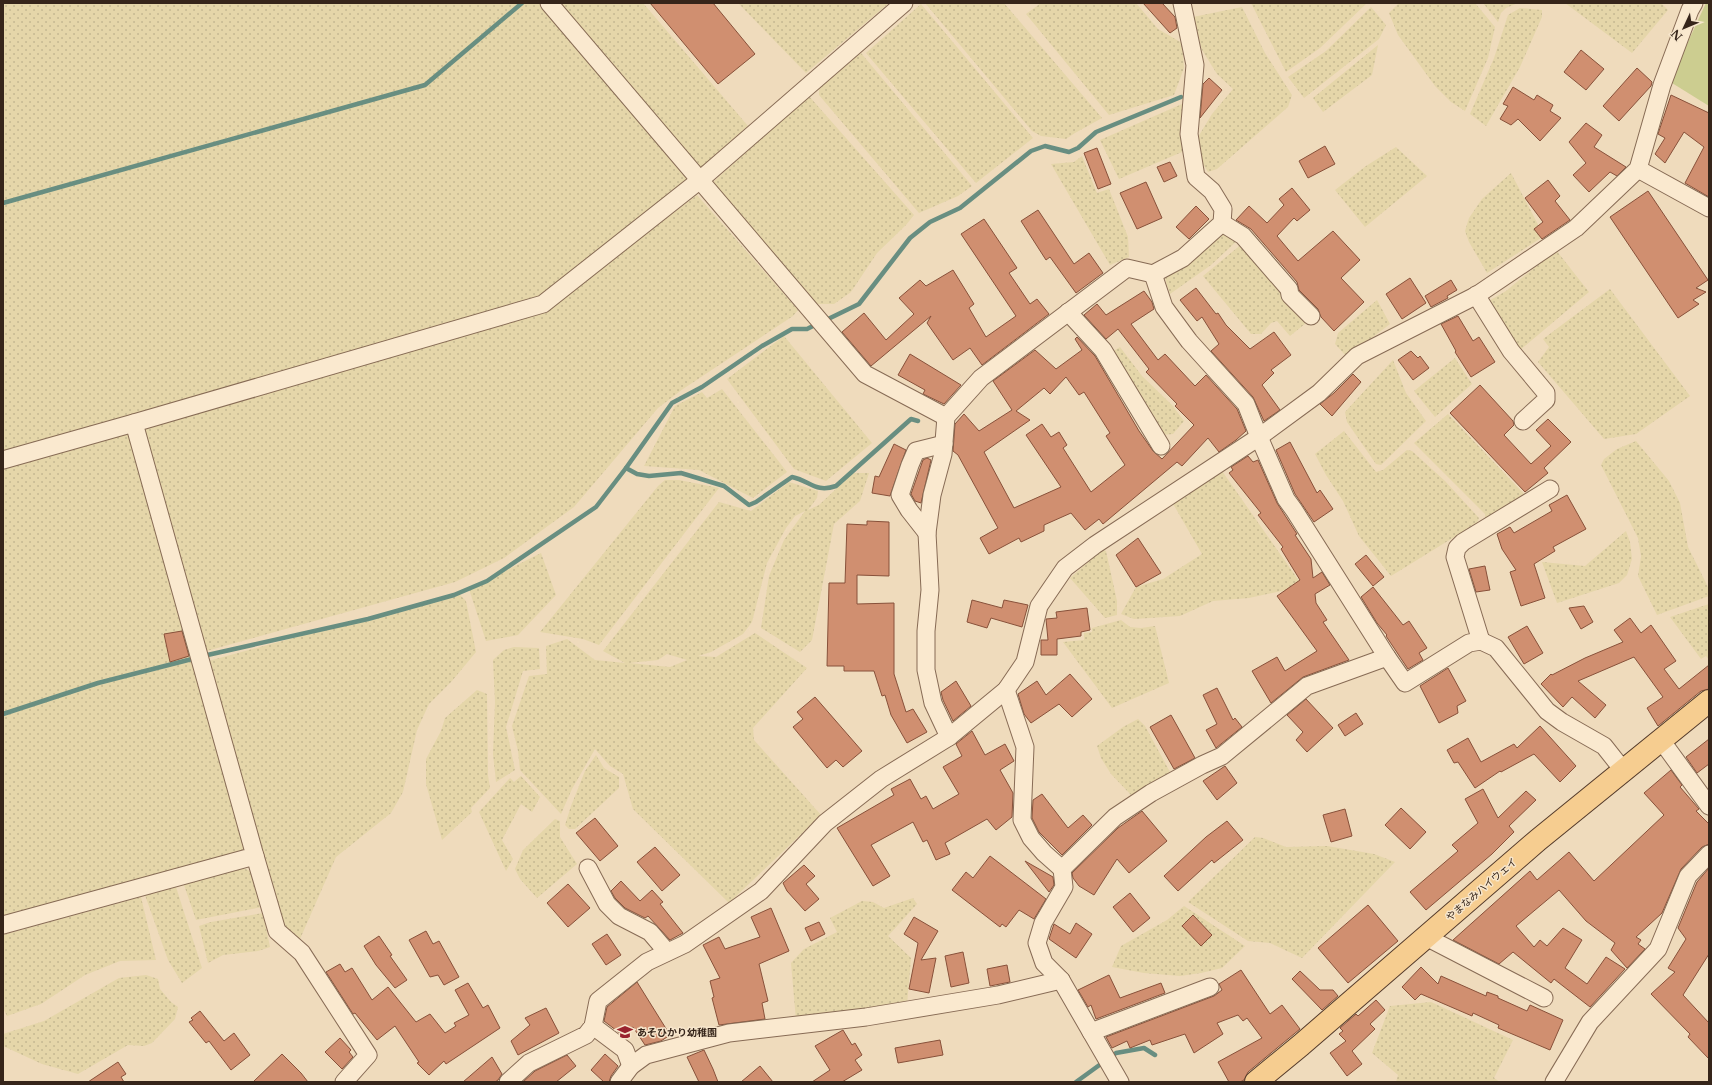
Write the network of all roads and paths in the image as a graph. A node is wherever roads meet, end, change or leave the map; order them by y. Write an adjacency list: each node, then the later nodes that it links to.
1 (549, 3): 6 (street)
2 (904, 3): 6 (street)
3 (1182, 3): 8 (street)
4 (1694, 3): 5 (street)
5 (1638, 170): 7 (street); 10 (street)
6 (700, 180): 13 (street); 15 (street)
7 (1709, 208)
8 (1222, 223): 9 (street); 12 (street)
9 (1153, 274): 11 (street); 16 (street)
10 (1476, 295): 14 (street); 16 (street)
11 (1068, 312): 13 (street); 18 (street)
12 (1311, 316)
13 (946, 417): 17 (street)
14 (1523, 421)
15 (134, 424): 19 (street); 31 (street)
16 (1258, 437): 23 (street); 24 (street)
17 (944, 444): 21 (street); 21 (street)
18 (1161, 446)
19 (3, 460)
20 (1550, 489): 22 (street)
21 (927, 532): 26 (street)
22 (1480, 641): 23 (street); 28 (street)
23 (1387, 658): 33 (street)
24 (1006, 690): 26 (street); 33 (street)
25 (1709, 701): 27 (main road, やまなみハイウェイ)
26 (949, 737): 36 (street)
27 (1661, 740): 28 (main road, やまなみハイウェイ); 29 (street)
28 (1623, 770): 35 (main road, やまなみハイウェイ)
29 (1709, 806)
30 (1709, 854): 48 (street)
31 (255, 856): 34 (street); 43 (street)
32 (588, 868): 36 (street)
33 (1062, 870): 37 (street)
34 (3, 925)
35 (1426, 937): 39 (street); 47 (main road, やまなみハイウェイ)
36 (667, 952): 40 (street)
37 (1061, 980): 41 (street); 42 (street)
38 (1210, 987): 41 (street)
39 (1544, 998)
40 (593, 1026): 42 (street); 44 (street)
41 (1091, 1032): 46 (street)
42 (631, 1066): 45 (street)
43 (344, 1082)
44 (508, 1082)
45 (619, 1082)
46 (1120, 1082)
47 (1256, 1082)
48 (1554, 1082)

